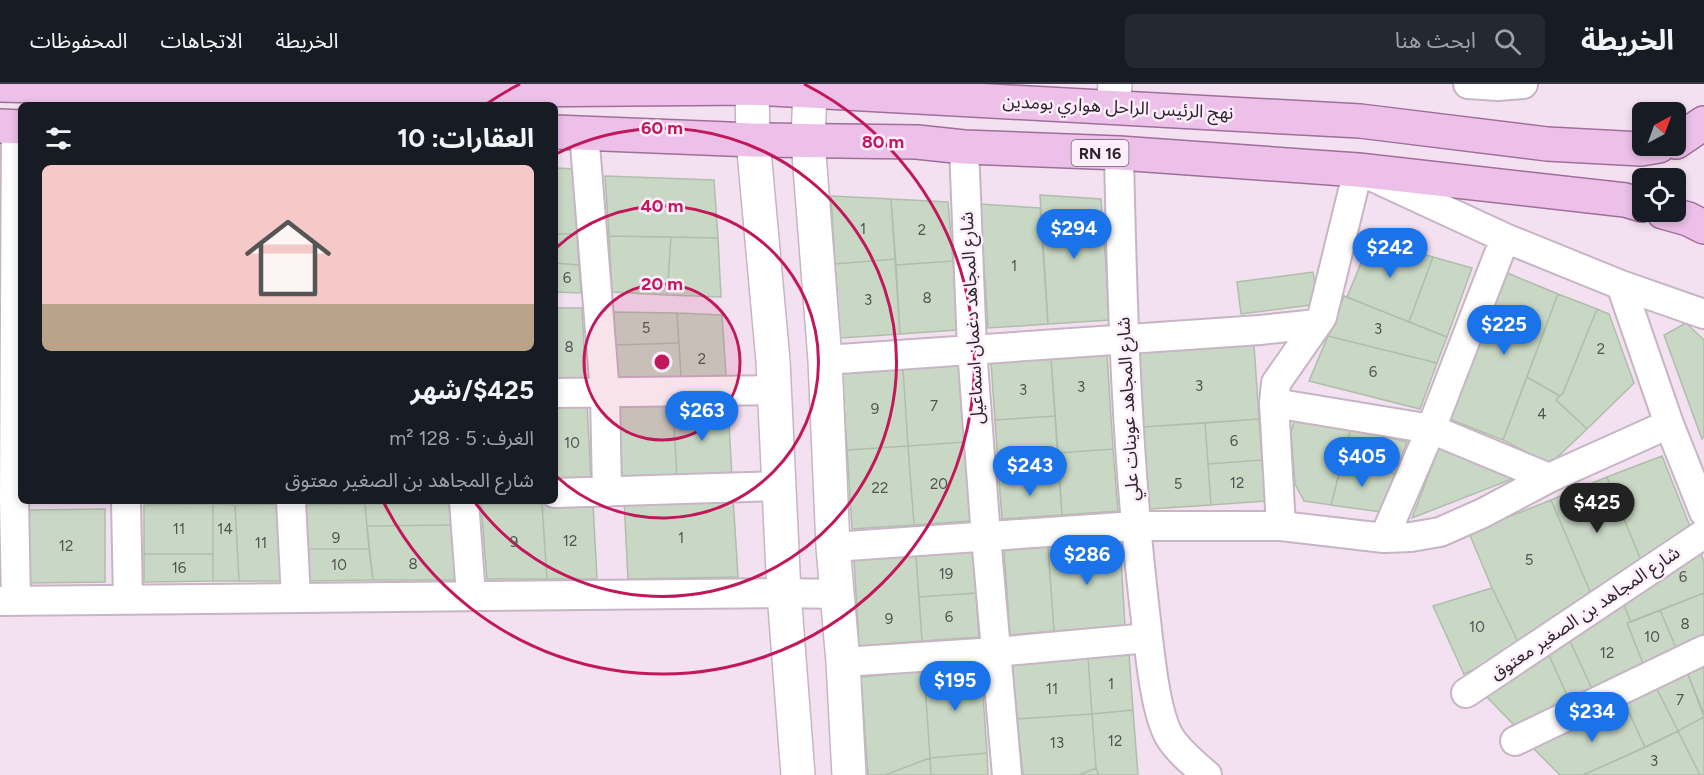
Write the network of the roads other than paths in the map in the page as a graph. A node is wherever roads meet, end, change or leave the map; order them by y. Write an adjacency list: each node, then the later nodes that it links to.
1 (1468, 84): 3 (street)
2 (0, 85): 6 (main road, نهج الرئيس الراحل هواري بومدين)
3 (1506, 85)
4 (752, 88): 5 (main road, نهج الرئيس الراحل هواري بومدين); 6 (main road, نهج الرئيس الراحل هواري بومدين); 14 (street)
5 (810, 90): 7 (main road, نهج الرئيس الراحل هواري بومدين); 15 (street)
6 (272, 94)
7 (1114, 95): 17 (main road, نهج الرئيس الراحل هواري بومدين)
8 (1704, 123): 12 (main road)
9 (12, 126): 31 (street)
10 (569, 132): 14 (main road, RN 16); 33 (street)
11 (1704, 134): 13 (main road)
12 (1686, 135)
13 (1686, 139)
14 (753, 140): 15 (main road, RN 16); 30 (street)
15 (808, 141): 16 (main road, RN 16); 29 (street)
16 (964, 147): 18 (main road, RN 16); 28 (street, شارع المجاهد دغمان اسماعيل)
17 (1632, 149)
18 (1119, 153): 19 (main road, RN 16); 27 (street, شارع المجاهد عوينات علي)
19 (1358, 170): 20 (main road, RN 16); 23 (street); 26 (street)
20 (1632, 202)
21 (1686, 218): 22 (main road)
22 (1704, 227)
23 (1505, 238): 24 (street); 36 (street)
24 (1621, 285): 25 (street); 35 (street)
25 (1704, 314)
26 (1317, 324): 27 (street); 34 (street)
27 (1123, 339): 28 (street); 46 (street, شارع المجاهد عوينات علي)
28 (972, 349): 29 (street); 49 (street, شارع المجاهد دغمان اسماعيل)
29 (825, 360): 51 (street)
30 (775, 390): 33 (street); 38 (street)
31 (12, 392): 41 (street)
32 (558, 393): 33 (street)
33 (604, 393): 39 (street)
34 (1274, 403): 36 (street); 47 (street)
35 (1669, 424): 37 (street); 45 (street)
36 (1431, 429): 37 (street); 50 (street)
37 (1549, 478): 50 (street)
38 (779, 486): 39 (street); 52 (street)
39 (607, 492): 40 (street)
40 (558, 493)
41 (12, 500): 57 (street)
42 (126, 504): 56 (street)
43 (291, 504): 55 (street)
44 (464, 504): 54 (street)
45 (1704, 512)
46 (1135, 526): 47 (street); 49 (street); 58 (street, شارع المجاهد عوينات علي)
47 (1281, 526): 50 (street)
48 (1704, 534): 62 (street, شارع المجاهد بن الصغير معتوق)
49 (986, 537): 51 (street); 60 (street, شارع المجاهد دغمان اسماعيل)
50 (1384, 538)
51 (833, 547): 53 (street)
52 (784, 592): 53 (street); 54 (street); 65 (street)
53 (838, 594): 61 (street)
54 (471, 595): 55 (street)
55 (296, 598): 56 (street)
56 (128, 599): 57 (street)
57 (8, 601)
58 (1148, 638): 60 (street); 64 (street, شارع المجاهد عوينات علي)
59 (1704, 650): 63 (street)
60 (996, 652): 61 (street); 67 (street, شارع المجاهد دغمان اسماعيل)
61 (843, 662): 66 (street)
62 (1466, 693)
63 (1515, 741)
64 (1194, 770)
65 (798, 775)
66 (849, 775)
67 (1007, 775)

